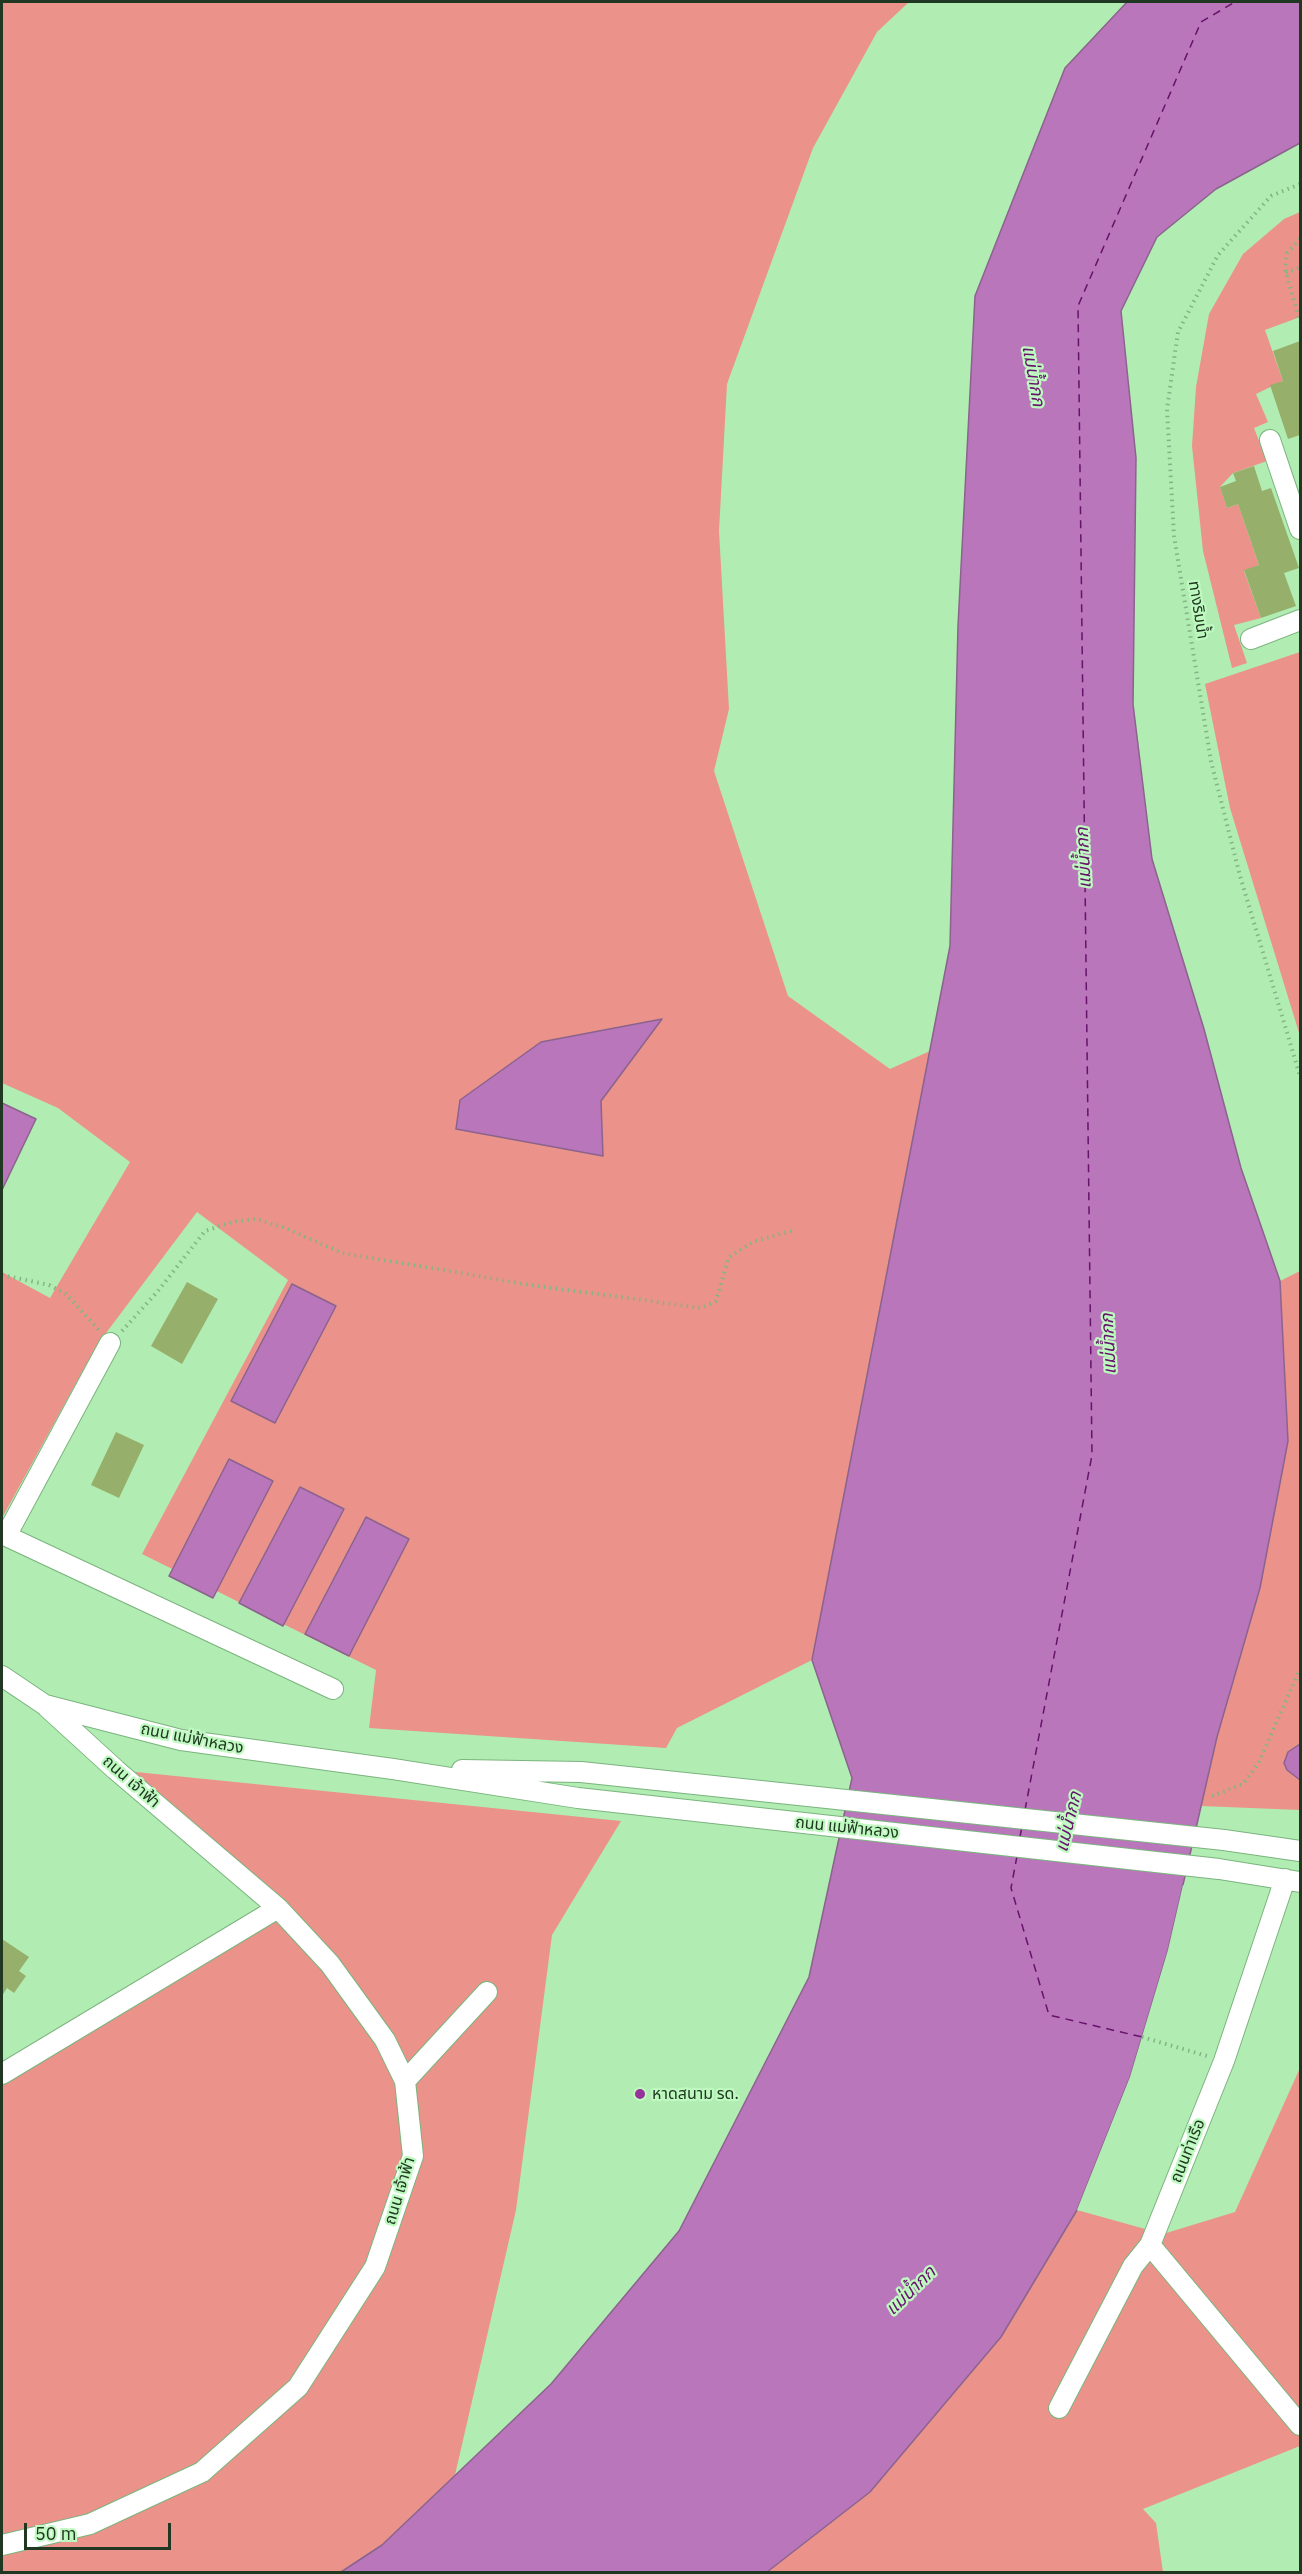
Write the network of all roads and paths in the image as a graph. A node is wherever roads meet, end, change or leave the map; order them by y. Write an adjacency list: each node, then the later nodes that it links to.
1 (1300, 184): 10 (path, ทางริมน้ำ)
2 (1300, 239): 4 (path)
3 (1300, 267): 4 (path)
4 (1286, 273): 5 (path)
5 (1300, 322)
6 (1270, 440): 7 (street)
7 (1300, 529)
8 (1300, 620): 9 (street)
9 (1251, 639)
10 (1300, 1076)
11 (796, 1230): 13 (path)
12 (2, 1275): 13 (path)
13 (110, 1343): 14 (street)
14 (4, 1535): 17 (street)
15 (1300, 1669): 20 (path)
16 (2, 1676): 18 (street, ถนน แม่ฟ้าหลวง)
17 (333, 1689)
18 (45, 1705): 19 (street, ถนน แม่ฟ้าหลวง); 23 (street, ถนน เจ้าฟ้า)
19 (393, 1769): 21 (street, ถนน แม่ฟ้าหลวง); 22 (street, ถนน แม่ฟ้าหลวง)
20 (1212, 1796)
21 (1300, 1851)
22 (1293, 1880): 26 (street, ถนนท่าเรือ)
23 (279, 1908): 27 (street); 28 (street, ถนน เจ้าฟ้า)
24 (487, 1992): 28 (street)
25 (1142, 2037): 26 (path)
26 (1224, 2061): 29 (street, ถนนท่าเรือ)
27 (2, 2074)
28 (405, 2081): 32 (street, ถนน เจ้าฟ้า)
29 (1150, 2245): 30 (street, ถนนท่าเรือ); 31 (street)
30 (1059, 2408)
31 (1300, 2425)
32 (2, 2545)

